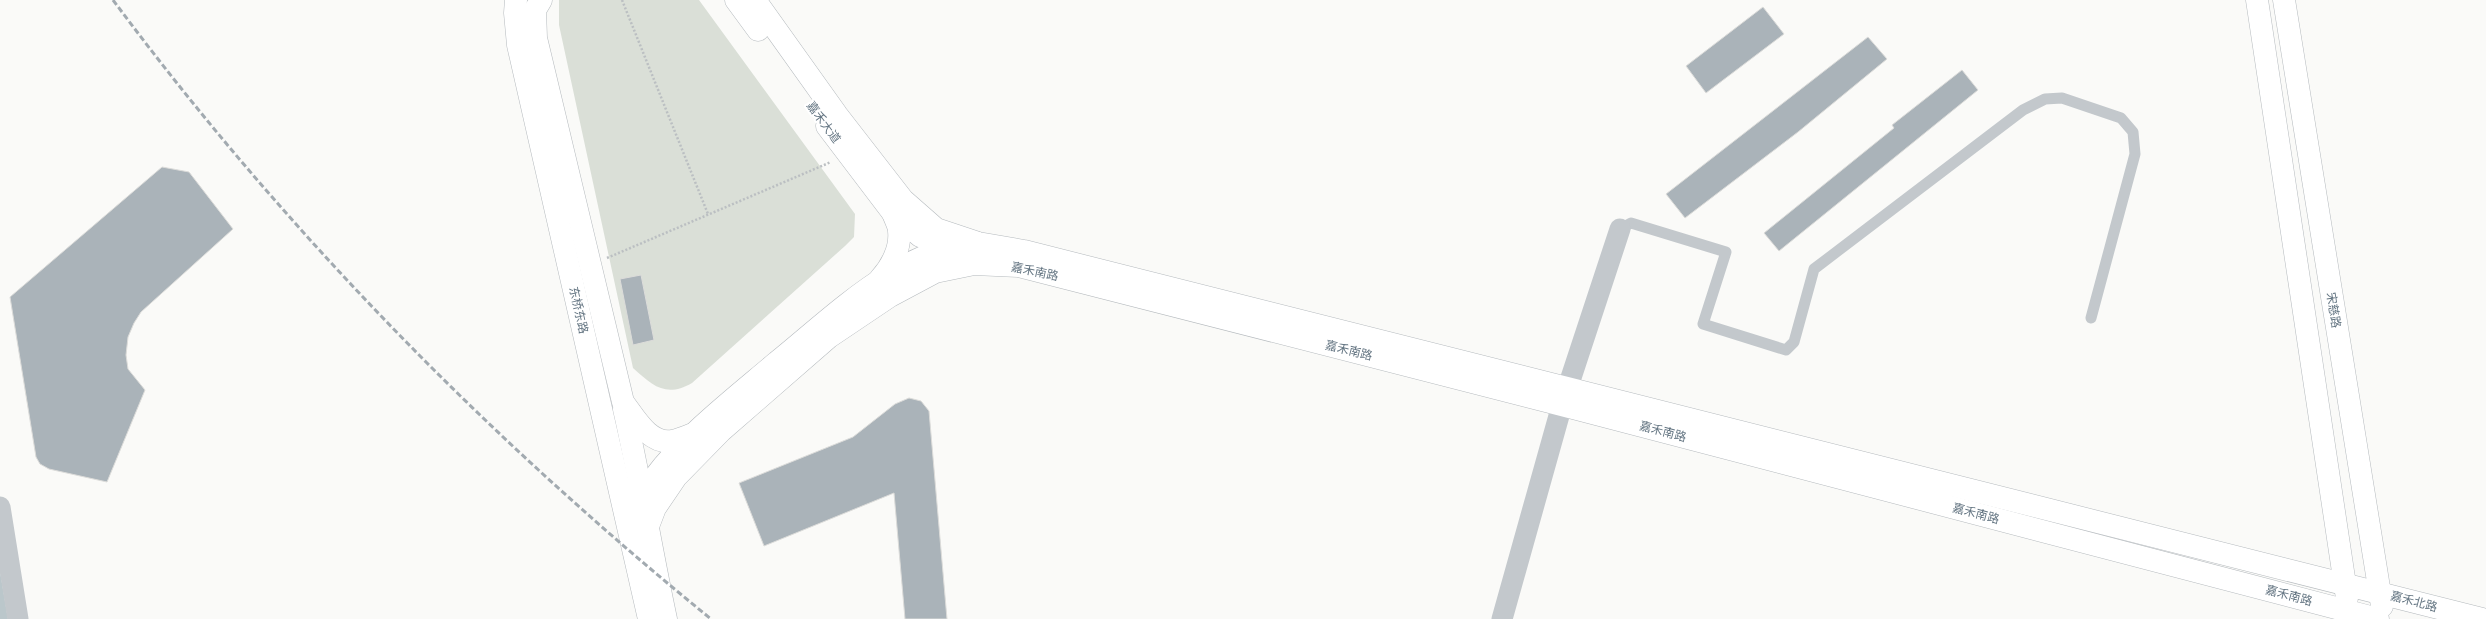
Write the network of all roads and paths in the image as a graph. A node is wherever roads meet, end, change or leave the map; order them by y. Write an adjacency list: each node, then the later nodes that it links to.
1 (511, 0): 9 (street)
2 (516, 0): 9 (main road, 东桥东路)
3 (622, 0): 12 (path)
4 (736, 0): 10 (main road, 嘉禾大道)
5 (754, 0): 11 (main road, 嘉禾大道)
6 (2258, 0): 30 (main road)
7 (2284, 0): 31 (main road, 宋慈路)
8 (538, 5): 16 (main road)
9 (518, 46): 23 (main road, 东桥东路)
10 (848, 155): 11 (main road, 嘉禾大道); 12 (path)
11 (900, 209): 14 (main road, 嘉禾大道); 19 (main road)
12 (708, 214): 16 (path)
13 (1620, 229): 20 (lane); 21 (street)
14 (924, 232): 15 (main road); 17 (main road); 18 (main road)
15 (976, 253): 17 (main road, 嘉禾南路); 18 (main road); 19 (main road); 21 (main road, 嘉禾南路)
16 (590, 265): 22 (main road)
17 (1007, 265): 21 (main road, 嘉禾南路)
18 (908, 266): 19 (main road)
19 (882, 290): 24 (main road)
20 (2091, 318)
21 (1564, 396): 30 (main road, 嘉禾南路); 32 (main road, 嘉禾南路); 36 (street)
22 (623, 402): 24 (main road); 25 (main road)
23 (602, 407): 25 (main road); 29 (main road, 东桥东路)
24 (703, 439): 26 (main road); 29 (main road)
25 (632, 442): 26 (main road); 27 (main road)
26 (670, 460): 27 (main road)
27 (643, 494): 29 (main road)
28 (0, 507): 33 (street)
29 (639, 532): 34 (main road, 东桥东路); 35 (main road, 东桥东路)
30 (2346, 584): 31 (main road, 嘉禾北路); 32 (main road)
31 (2379, 592): 38 (main road, 宋慈路); 39 (main road, 嘉禾北路)
32 (2349, 615): 37 (main road)
33 (18, 619)
34 (649, 619)
35 (666, 619)
36 (1502, 619)
37 (2378, 619)
38 (2384, 619)
39 (2482, 619)

